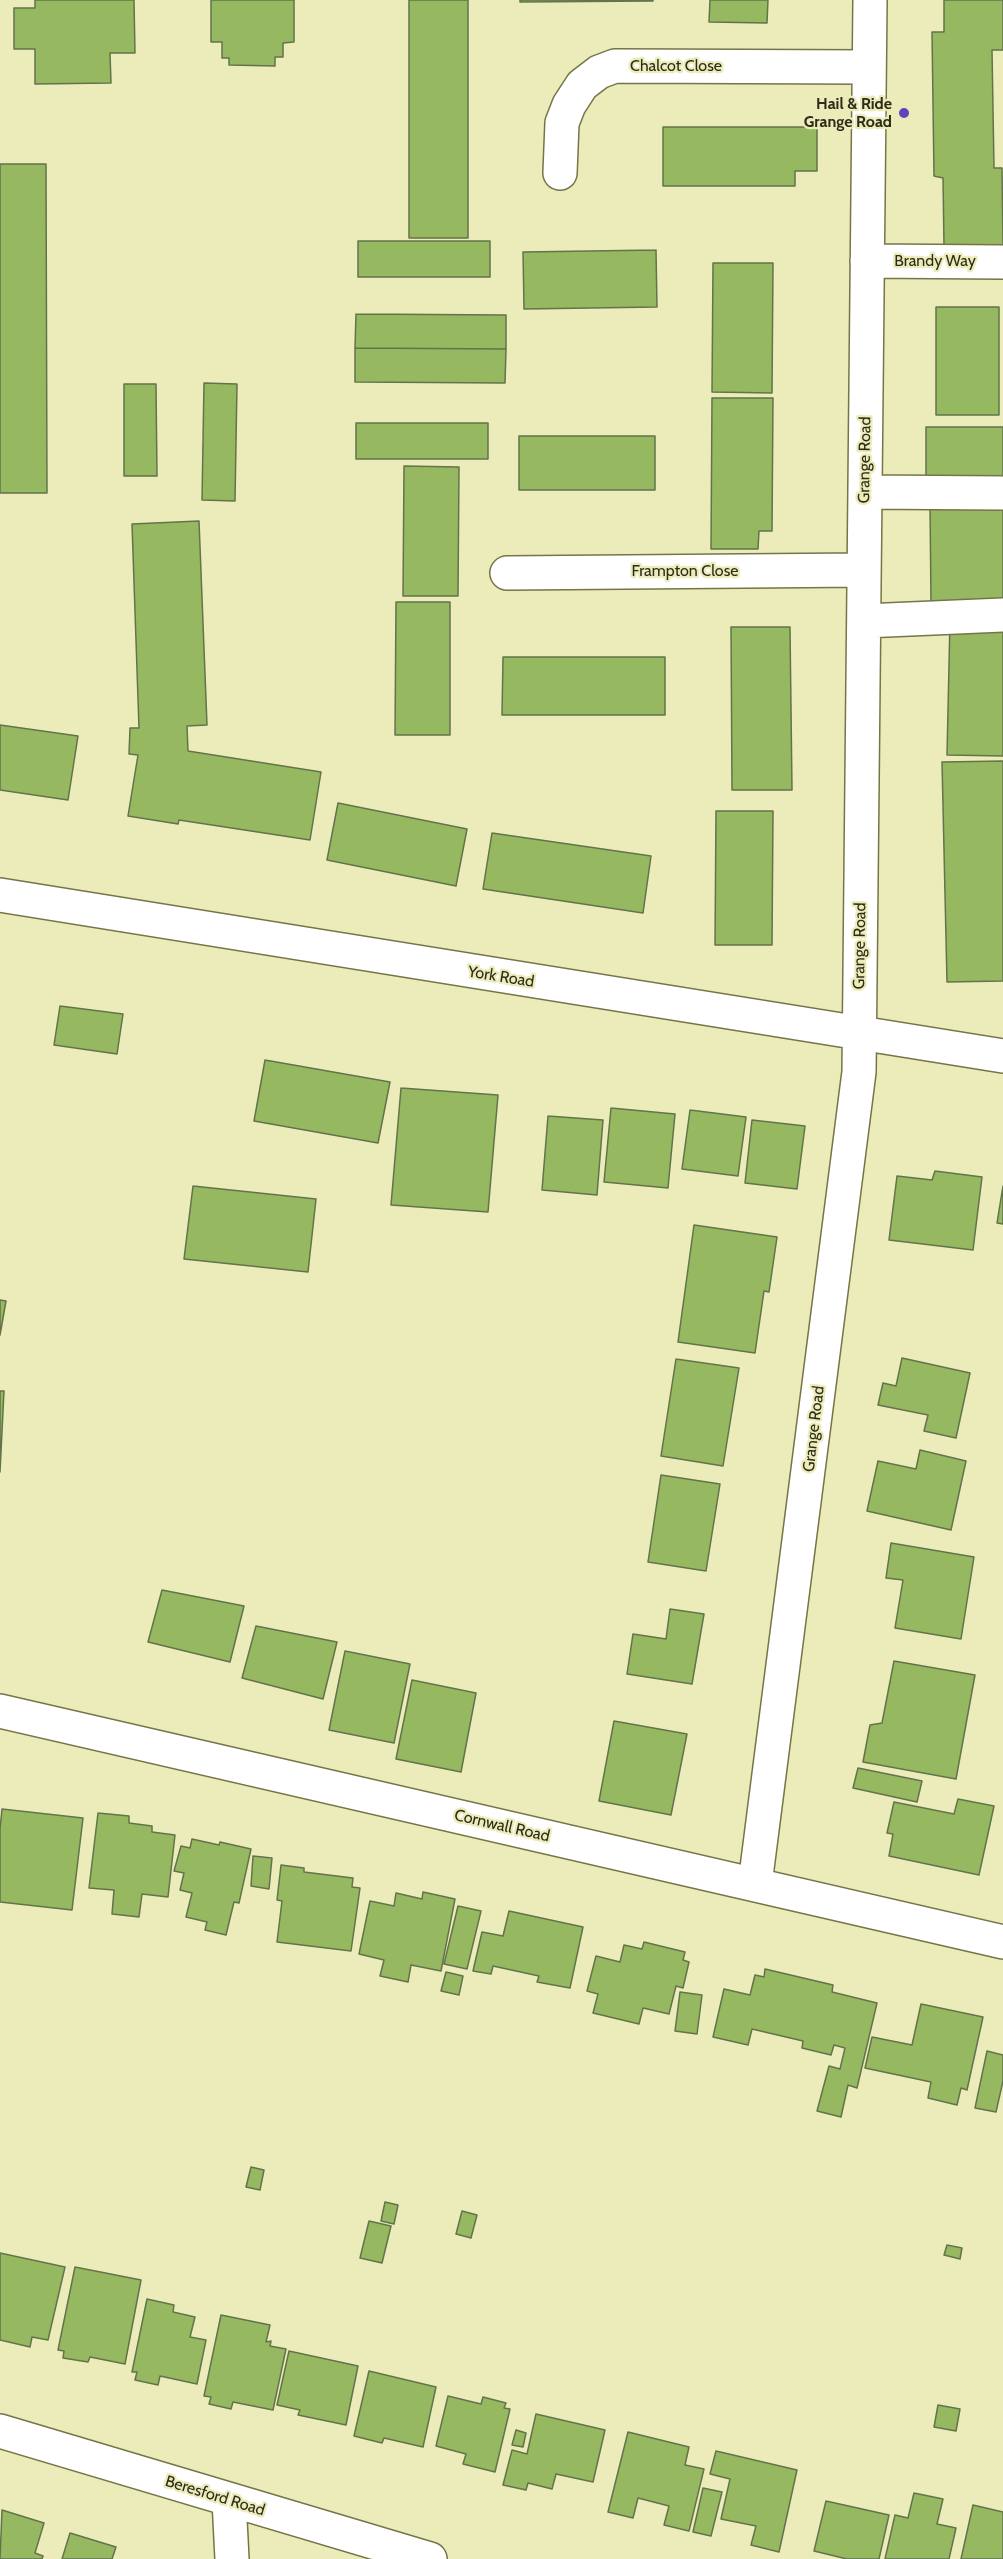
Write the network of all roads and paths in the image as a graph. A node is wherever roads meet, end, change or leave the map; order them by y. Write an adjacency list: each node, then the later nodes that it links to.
1 (870, 0): 2 (street, Grange Road)
2 (869, 67): 3 (street, Chalcot Close); 4 (street, Grange Road)
3 (560, 173)
4 (867, 261): 5 (street, Brandy Way); 6 (street, Grange Road)
5 (1003, 262)
6 (865, 492): 7 (street); 8 (street, Grange Road)
7 (1003, 493)
8 (864, 570): 9 (street, Frampton Close); 11 (street, Grange Road)
9 (507, 573)
10 (1003, 615): 11 (street)
11 (864, 621): 13 (street, Grange Road)
12 (0, 895): 13 (street, York Road)
13 (859, 1035): 14 (street, York Road); 16 (street, Grange Road)
14 (1003, 1056)
15 (0, 1711): 16 (street, Cornwall Road)
16 (755, 1884): 17 (street, Cornwall Road)
17 (1003, 1942)
18 (0, 2431): 19 (street, Beresford Road)
19 (229, 2500): 20 (street); 21 (street, Beresford Road)
20 (232, 2559)
21 (430, 2559)

